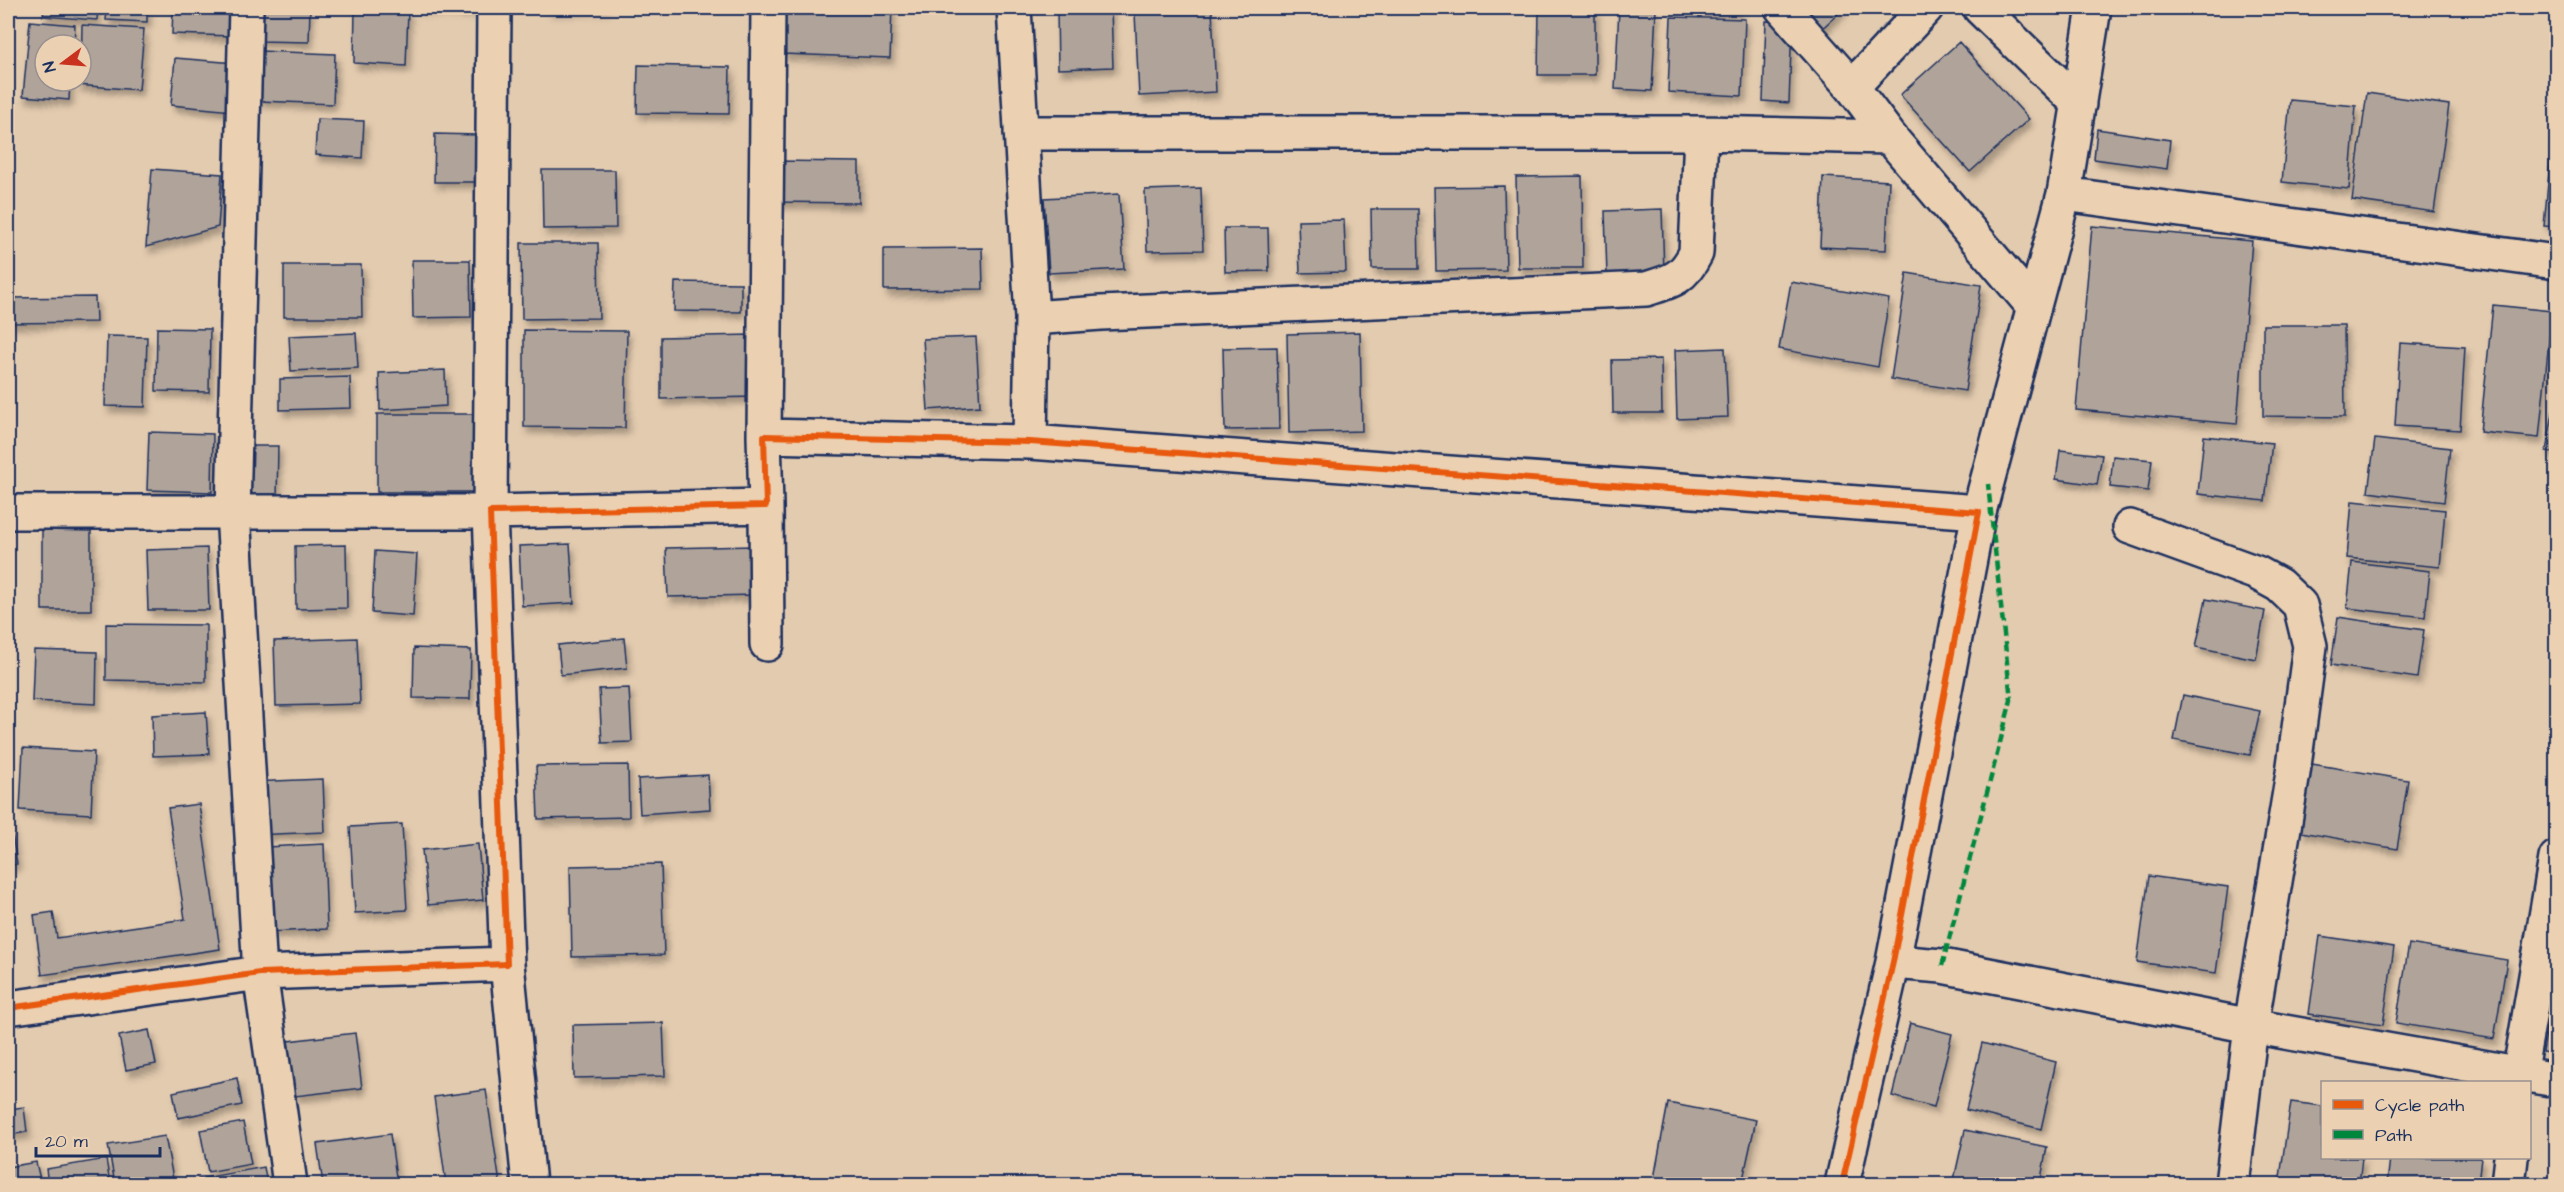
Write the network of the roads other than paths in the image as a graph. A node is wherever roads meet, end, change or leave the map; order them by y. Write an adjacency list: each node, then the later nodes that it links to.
1 (246, 8): 22 (street)
2 (494, 8): 23 (street)
3 (768, 8): 18 (street)
4 (1014, 8): 12 (street)
5 (1782, 8): 9 (street)
6 (1926, 8): 9 (street)
7 (1980, 8): 10 (street)
8 (2094, 8): 10 (street)
9 (1852, 87): 13 (street)
10 (2079, 104): 14 (street)
11 (1701, 133): 12 (street); 13 (street); 17 (street)
12 (1021, 134): 17 (street)
13 (1890, 136): 16 (street)
14 (2064, 194): 15 (street); 16 (street)
15 (2556, 262)
16 (2034, 307): 24 (street)
17 (1032, 318): 19 (street)
18 (764, 436): 19 (street); 20 (street)
19 (1030, 442): 24 (street)
20 (766, 506): 23 (street); 26 (street)
21 (8, 512): 22 (street)
22 (233, 512): 23 (street); 30 (street)
23 (490, 512): 29 (street)
24 (1979, 512): 28 (street)
25 (2130, 527): 32 (street)
26 (767, 644)
27 (2556, 858): 33 (street)
28 (1893, 962): 32 (street); 38 (street)
29 (507, 964): 30 (street); 37 (street)
30 (260, 973): 31 (street); 36 (street)
31 (8, 1008)
32 (2251, 1026): 33 (street); 39 (street)
33 (2519, 1079): 34 (street)
34 (2556, 1080)
35 (2511, 1159): 40 (street)
36 (290, 1185)
37 (529, 1185)
38 (1842, 1185)
39 (2232, 1185)
40 (2508, 1185)

